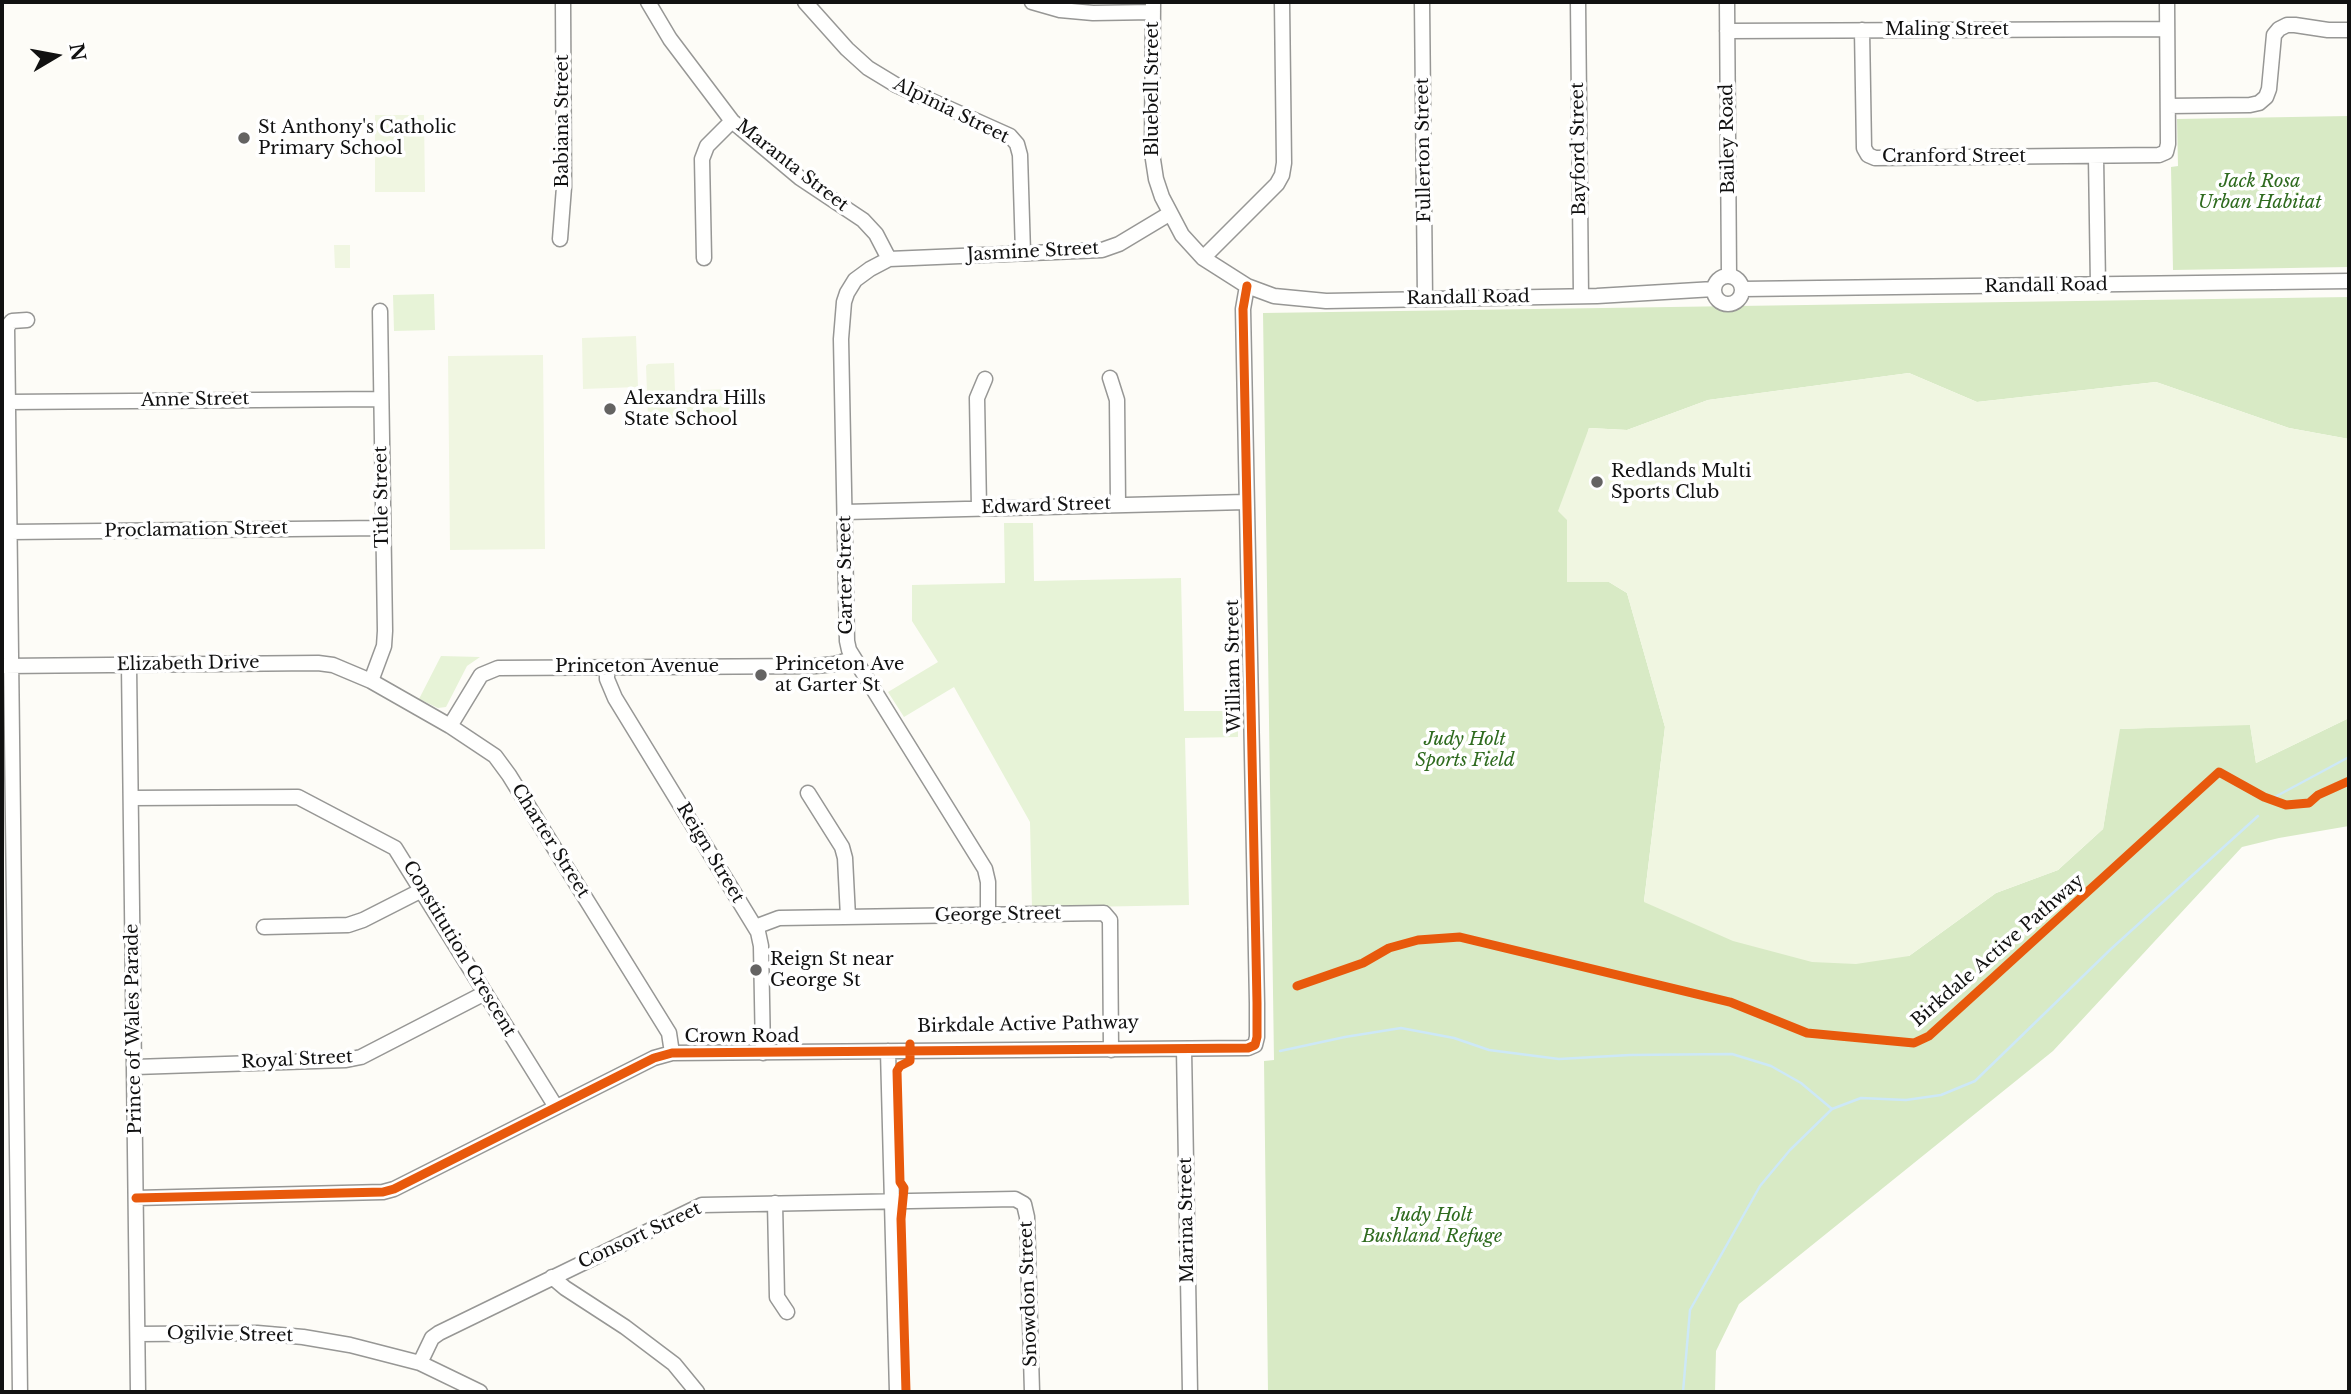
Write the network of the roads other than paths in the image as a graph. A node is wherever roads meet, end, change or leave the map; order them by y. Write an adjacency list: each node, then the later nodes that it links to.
1 (563, 2): 19 (street, Babiana Street)
2 (648, 2): 16 (street, Maranta Street)
3 (806, 2): 20 (street, Alpinia Street)
4 (1032, 2): 10 (street)
5 (1282, 2): 22 (street)
6 (1422, 2): 31 (street, Fullerton Street)
7 (1578, 2): 30 (street, Bayford Street)
8 (1727, 2): 14 (street, Bailey Road)
9 (2167, 2): 11 (street)
10 (1153, 7): 18 (street, Bluebell Street)
11 (2167, 29): 12 (street, Maling Street); 15 (street)
12 (1862, 30): 14 (street, Maling Street); 17 (street, Cranford Street)
13 (2349, 30): 15 (street)
14 (1727, 31): 24 (street, Bailey Road)
15 (2168, 106): 17 (street, Cranford Street)
16 (732, 121): 21 (street); 23 (street, Maranta Street)
17 (2096, 156): 26 (street)
18 (1169, 214): 20 (street, Jasmine Street); 22 (street, Bluebell Street)
19 (560, 239)
20 (1023, 253): 23 (street, Jasmine Street)
21 (704, 258)
22 (1203, 258): 27 (street, Bluebell Street)
23 (889, 259): 42 (street, Garter Street)
24 (1729, 276): 28 (street); 29 (street)
25 (2349, 281): 26 (street, Randall Road)
26 (2098, 285): 29 (street, Randall Road)
27 (1247, 286): 32 (street, Bluebell Street); 39 (street, William Street)
28 (1714, 289): 29 (street, Randall Road); 30 (street, Randall Road)
29 (1743, 289)
30 (1581, 296): 31 (street, Randall Road)
31 (1425, 299): 32 (street, Randall Road)
32 (1348, 300)
33 (380, 311): 37 (street, Title Street)
34 (27, 320): 38 (street)
35 (1110, 378): 40 (street)
36 (985, 379): 41 (street)
37 (381, 398): 38 (street, Anne Street); 43 (street, Title Street)
38 (8, 402): 44 (street)
39 (1247, 502): 40 (street, Edward Street); 59 (street, William Street)
40 (1118, 504): 41 (street, Edward Street)
41 (979, 508): 42 (street, Edward Street)
42 (845, 512): 45 (street, Garter Street)
43 (383, 528): 44 (street, Proclamation Street); 49 (street, Title Street)
44 (10, 532): 47 (street)
45 (852, 659): 48 (street, Princeton Avenue); 54 (street, Garter Street)
46 (129, 665): 47 (street, Elizabeth Drive); 49 (street, Elizabeth Drive); 52 (street, Prince of Wales Parade)
47 (6, 666): 74 (street)
48 (607, 668): 50 (street, Princeton Avenue); 57 (street, Reign Street)
49 (371, 681): 50 (street, Charter Street)
50 (450, 726): 63 (street, Charter Street)
51 (808, 793): 55 (street)
52 (132, 798): 53 (street, Constitution Crescent); 65 (street, Prince of Wales Parade)
53 (422, 890): 56 (street); 58 (street, Constitution Crescent)
54 (988, 916): 55 (street, George Street); 61 (street, George Street)
55 (848, 917): 57 (street, George Street)
56 (264, 927)
57 (755, 927): 64 (street, Reign Street)
58 (485, 993): 65 (street, Royal Street); 66 (street, Constitution Crescent)
59 (1255, 1045): 60 (street, Crown Road)
60 (1184, 1049): 61 (street, Crown Road); 80 (street, Marina Street)
61 (1111, 1050): 62 (street, Crown Road)
62 (888, 1051): 64 (street, Crown Road); 68 (street)
63 (672, 1053): 64 (street, Crown Road); 66 (street, Crown Road)
64 (763, 1053)
65 (135, 1067): 67 (street, Prince of Wales Parade)
66 (556, 1107): 67 (street, Crown Road)
67 (136, 1198): 72 (street, Prince of Wales Parade)
68 (892, 1200): 69 (street, Consort Street); 78 (street); 79 (street, Snowdon Street)
69 (775, 1203): 70 (street, Consort Street); 71 (street)
70 (552, 1277): 73 (street, Consort Street); 77 (street)
71 (787, 1312)
72 (138, 1334): 73 (street, Ogilvie Street); 75 (street, Prince of Wales Parade)
73 (420, 1363): 76 (street, Ogilvie Street)
74 (19, 1392)
75 (138, 1392)
76 (480, 1392)
77 (697, 1392)
78 (897, 1392)
79 (1032, 1392)
80 (1190, 1392)

